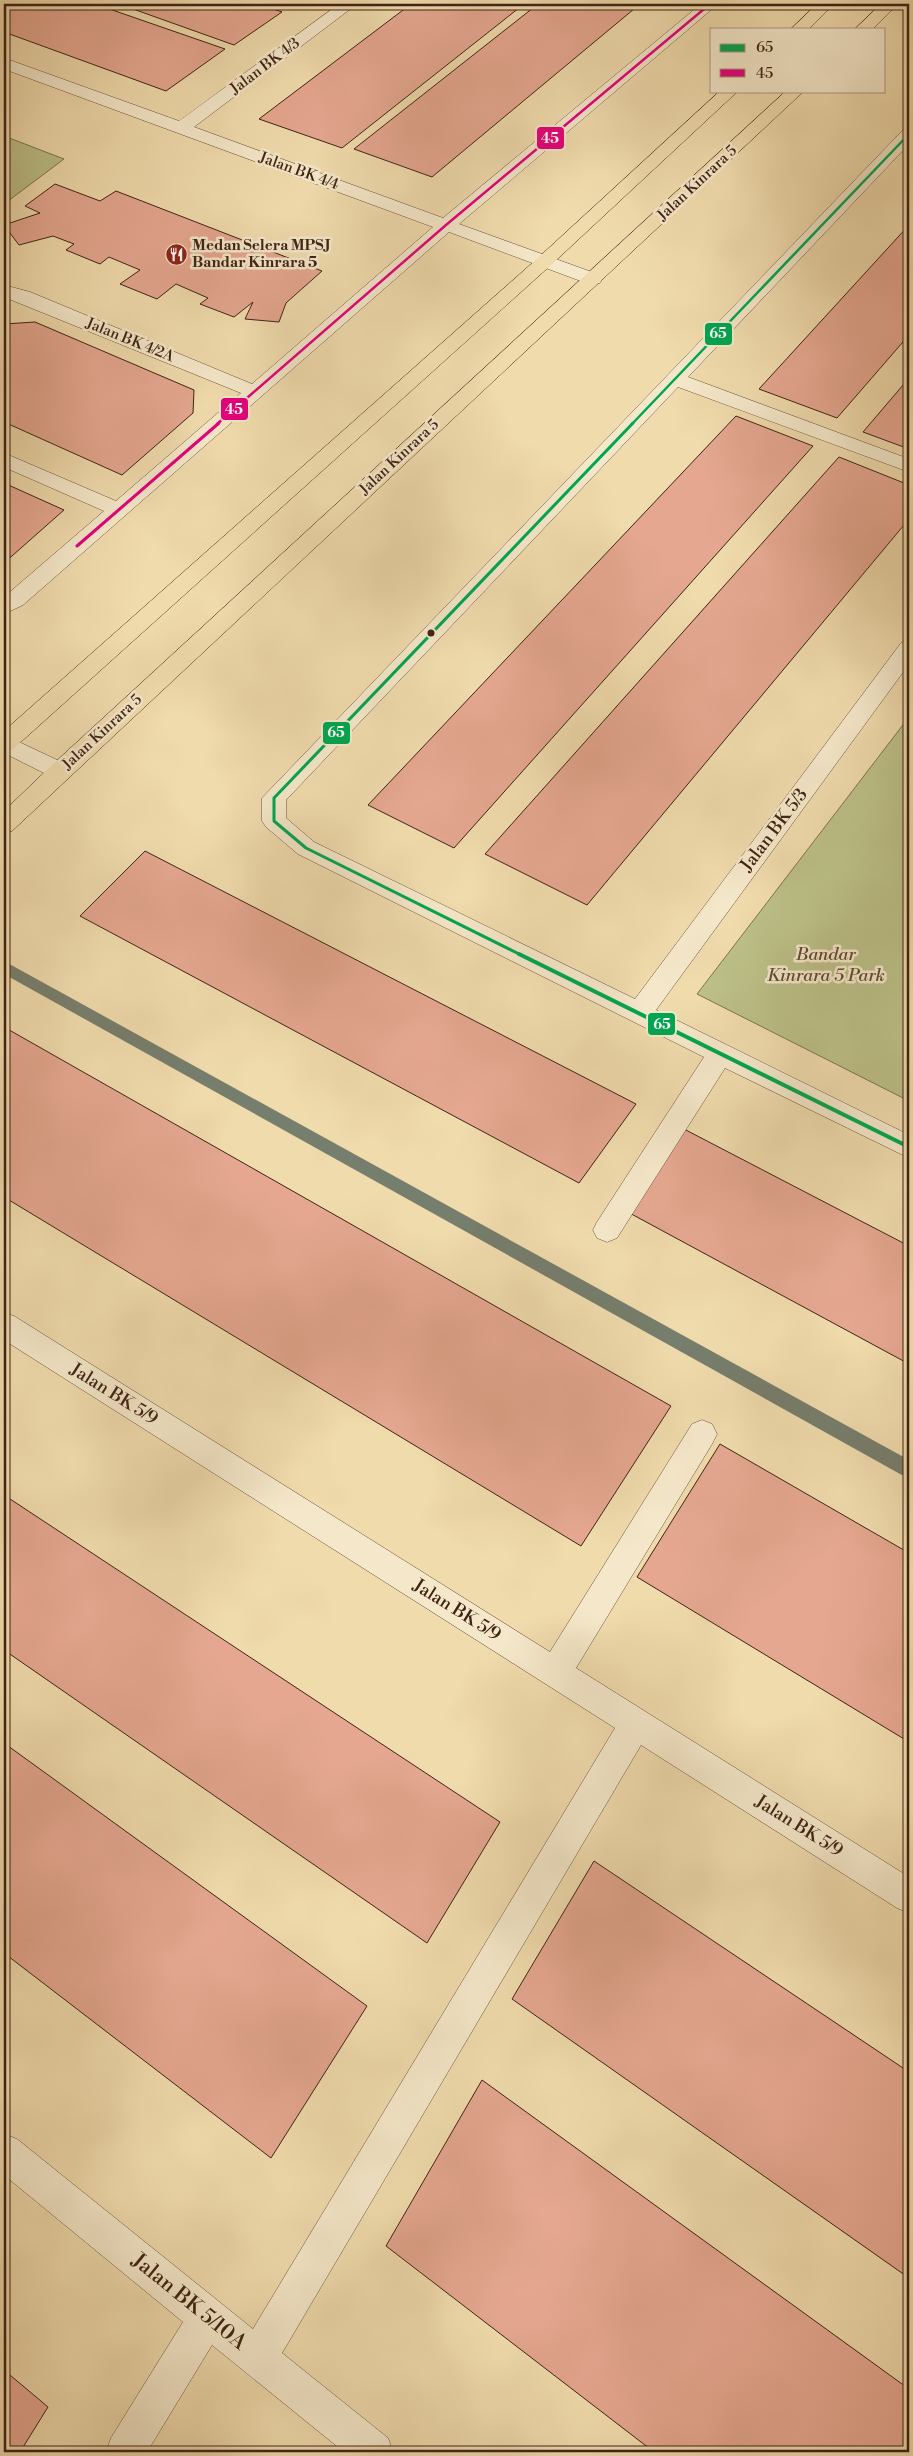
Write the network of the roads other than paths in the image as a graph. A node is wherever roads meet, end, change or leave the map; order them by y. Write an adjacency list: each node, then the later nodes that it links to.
1 (349, 4): 10 (street, Jalan BK 4/3)
2 (710, 4): 12 (street)
3 (826, 4): 5 (main road)
4 (890, 4): 6 (main road)
5 (800, 28)
6 (864, 28)
7 (4, 64): 10 (street, Jalan BK 4/4)
8 (729, 92): 13 (main road)
9 (795, 92): 14 (main road, Jalan Kinrara 5)
10 (182, 128): 12 (street, Jalan BK 4/4)
11 (909, 134): 16 (street)
12 (446, 225): 13 (street, Jalan BK 4/4); 17 (street)
13 (545, 261): 14 (street, Jalan BK 4/4); 23 (main road)
14 (594, 279): 24 (main road, Jalan Kinrara 5)
15 (4, 291): 17 (street, Jalan BK 4/2A)
16 (675, 379): 19 (street); 26 (street)
17 (255, 392): 20 (street)
18 (4, 459): 20 (street)
19 (909, 466)
20 (119, 510): 21 (street)
21 (4, 607)
22 (909, 648): 26 (street, Jalan BK 5/3)
23 (4, 744): 24 (street)
24 (60, 771): 25 (main road, Jalan Kinrara 5)
25 (4, 825)
26 (639, 1013): 27 (street)
27 (720, 1053): 28 (street); 29 (street)
28 (909, 1147)
29 (607, 1230)
30 (4, 1324): 32 (street, Jalan BK 5/9)
31 (702, 1434): 32 (street)
32 (555, 1672): 33 (street, Jalan BK 5/9)
33 (636, 1723): 34 (street, Jalan BK 5/9); 37 (street)
34 (909, 1896)
35 (4, 2152): 36 (street, Jalan BK 5/10A)
36 (208, 2317): 37 (street, Jalan BK 5/10A); 38 (street)
37 (257, 2358): 39 (street, Jalan BK 5/10A)
38 (125, 2452)
39 (374, 2452)

